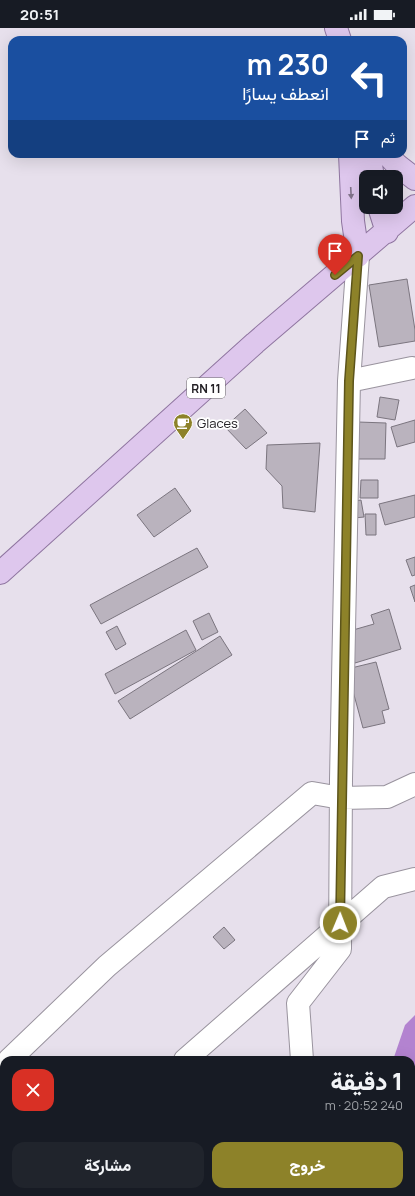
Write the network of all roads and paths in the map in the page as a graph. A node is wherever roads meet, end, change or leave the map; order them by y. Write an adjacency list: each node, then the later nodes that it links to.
1 (350, 158): 9 (main road, one-way to 9)
2 (370, 158): 4 (main road)
3 (391, 158): 5 (main road)
4 (372, 170)
5 (415, 179)
6 (415, 206): 8 (main road, RN 11)
7 (381, 214): 8 (main road)
8 (387, 232): 9 (main road, RN 11)
9 (358, 256): 11 (street); 12 (main road, RN 11)
10 (412, 368): 11 (street)
11 (349, 381): 14 (street)
12 (0, 573)
13 (415, 784): 14 (street)
14 (341, 798): 16 (street); 17 (street)
15 (415, 879): 16 (street)
16 (340, 923): 18 (street); 19 (street)
17 (13, 1056)
18 (190, 1056)
19 (302, 1056)

